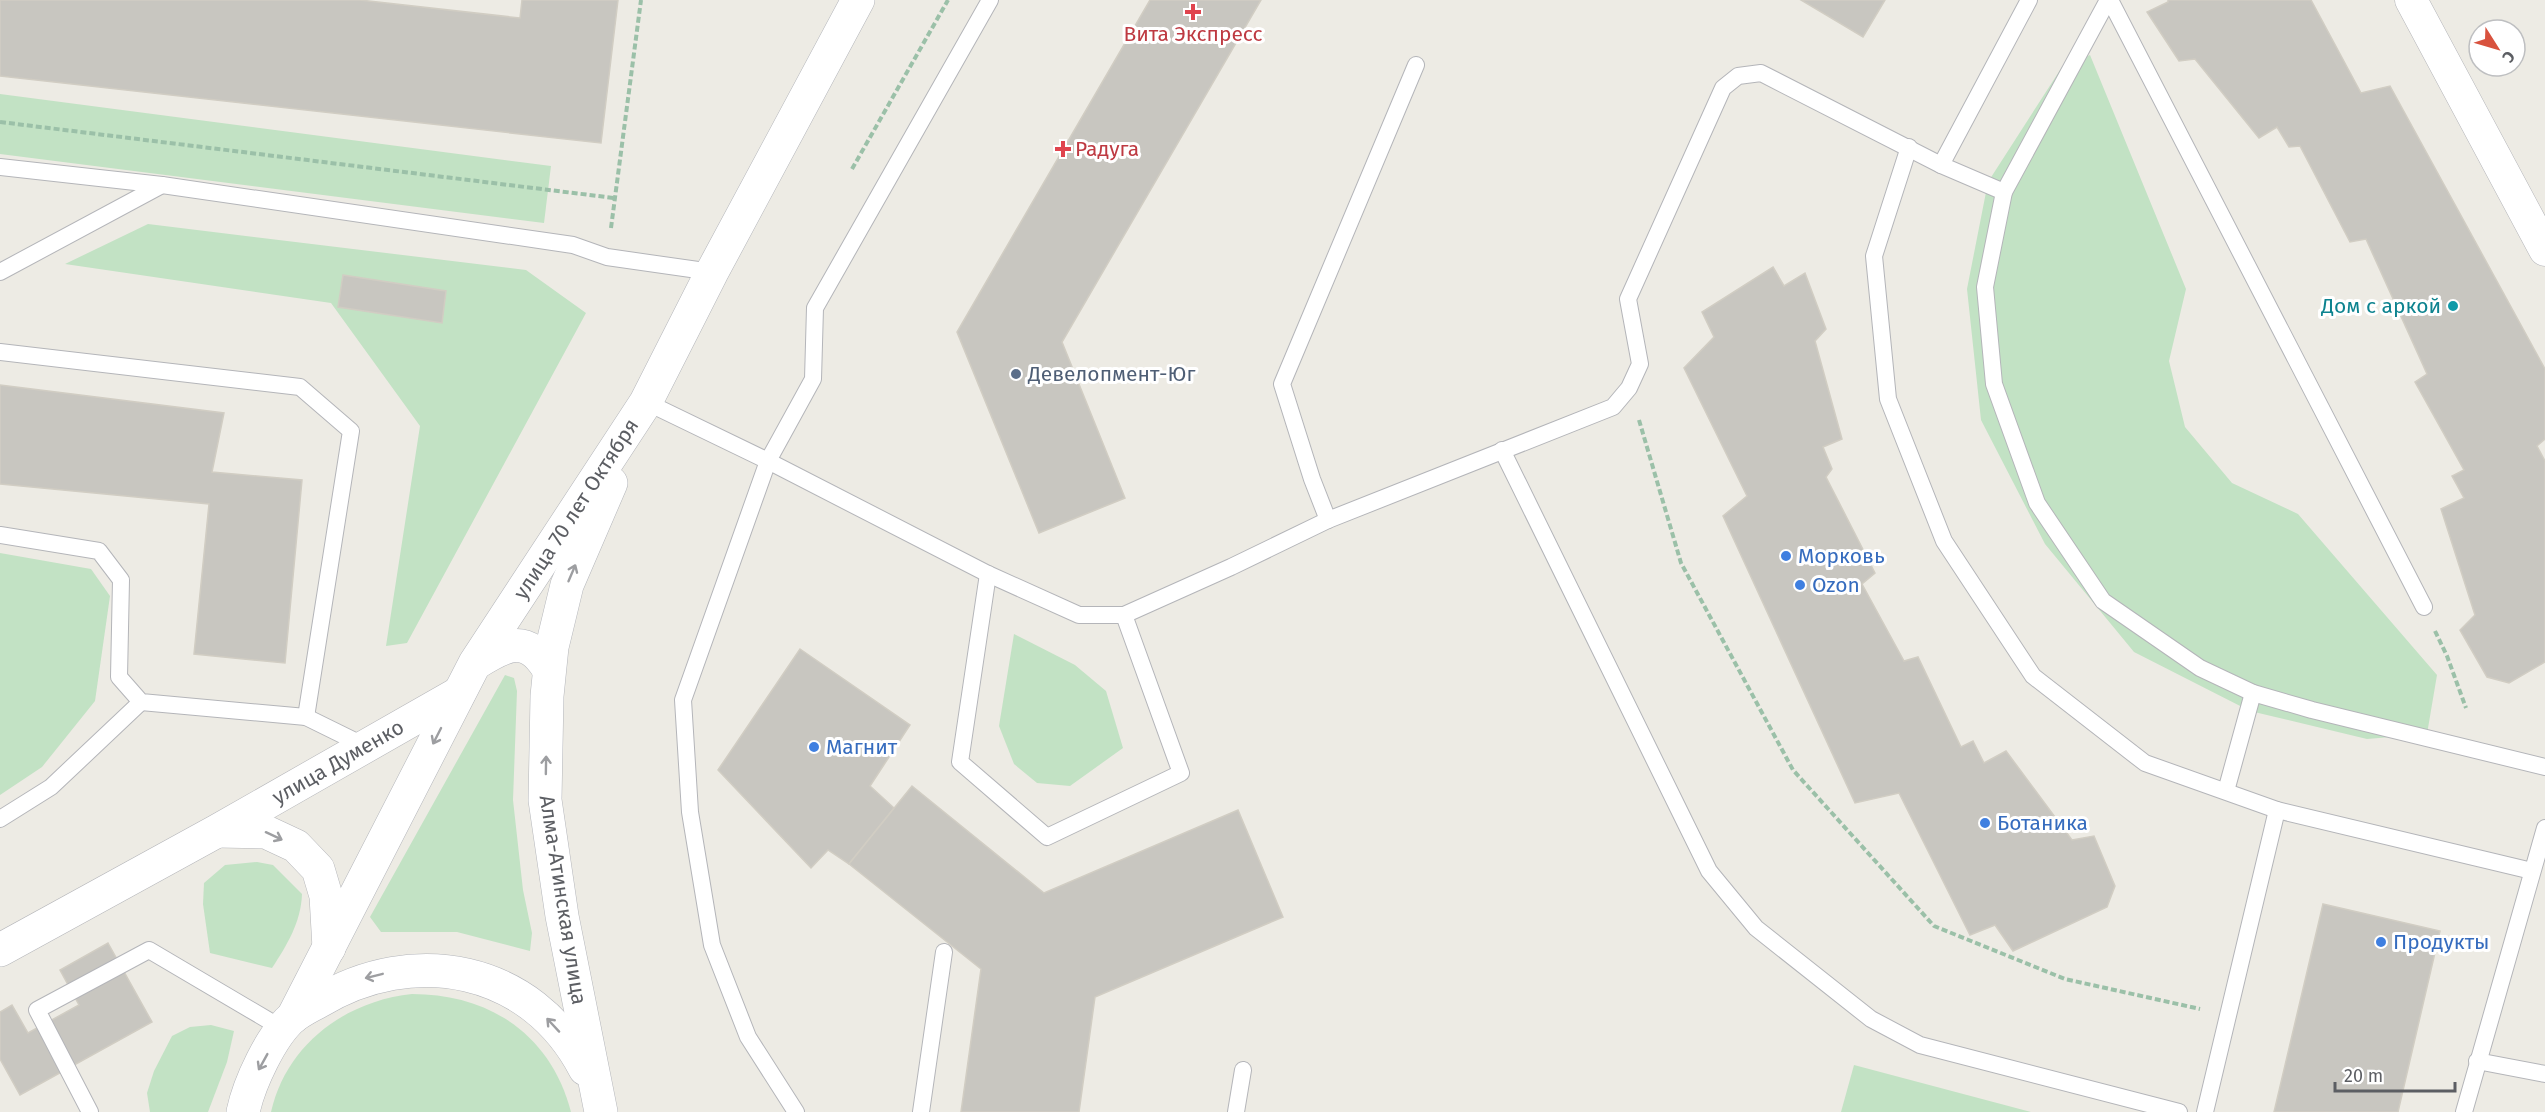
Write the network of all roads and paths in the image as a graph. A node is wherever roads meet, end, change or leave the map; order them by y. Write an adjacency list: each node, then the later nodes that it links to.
1 (640, 0): 16 (path)
2 (858, 0): 20 (main road, улица 70 лет Октября)
3 (948, 0): 13 (path)
4 (990, 0): 25 (lane)
5 (2029, 0): 11 (lane)
6 (2109, 0): 15 (lane); 29 (lane)
7 (2411, 0): 17 (street)
8 (1416, 65): 26 (lane)
9 (0, 122): 16 (path)
10 (1909, 147): 11 (lane); 22 (lane); 40 (lane)
11 (1941, 165): 15 (lane)
12 (0, 167): 14 (lane)
13 (852, 169)
14 (162, 185): 18 (lane); 19 (lane)
15 (2004, 192): 34 (lane)
16 (614, 198): 18 (path)
17 (2545, 250)
18 (607, 257): 20 (lane)
19 (0, 272)
20 (712, 272): 23 (main road, улица 70 лет Октября)
21 (0, 352): 37 (lane)
22 (1629, 387): 24 (lane); 49 (path)
23 (646, 402): 25 (lane); 31 (main road, улица 70 лет Октября); 32 (main road, Алма-Атинская улица, one-way to 23)
24 (1502, 450): 26 (lane); 60 (lane)
25 (768, 461): 28 (lane); 57 (lane)
26 (1328, 520): 30 (lane)
27 (0, 535): 35 (lane)
28 (988, 574): 30 (lane); 30 (lane)
29 (2424, 607): 36 (path)
30 (1124, 615)
31 (475, 663): 32 (main road); 33 (main road, улица 70 лет Октября)
32 (549, 670): 54 (main road, Алма-Атинская улица, one-way to 32)
33 (459, 693): 38 (main road, улица Думенко); 46 (main road, улица 70 лет Октября, one-way to 46)
34 (2253, 693): 39 (lane); 40 (lane)
35 (141, 702): 37 (lane); 42 (lane)
36 (2466, 708)
37 (306, 717): 38 (lane)
38 (365, 746): 44 (main road, улица Думенко)
39 (2545, 766)
40 (2226, 791): 41 (lane)
41 (2277, 810): 45 (lane); 49 (lane)
42 (0, 819)
43 (2545, 828): 45 (lane)
44 (217, 831): 46 (main road, улица Думенко, one-way to 46); 47 (main road, улица Думенко)
45 (2532, 871): 51 (lane)
46 (329, 948): 50 (main road, улица 70 лет Октября)
47 (0, 950)
48 (944, 951): 58 (lane)
49 (2227, 1015): 61 (lane)
50 (288, 1023): 54 (main road, Алма-Атинская улица, one-way to 50); 55 (lane); 56 (main road, Алма-Атинская улица, one-way to 56)
51 (2477, 1061): 53 (lane); 62 (lane)
52 (1243, 1070): 59 (lane)
53 (2545, 1074)
54 (598, 1102)
55 (90, 1112)
56 (243, 1112)
57 (796, 1112)
58 (921, 1112)
59 (1236, 1112)
60 (2179, 1112)
61 (2205, 1112)
62 (2464, 1112)

